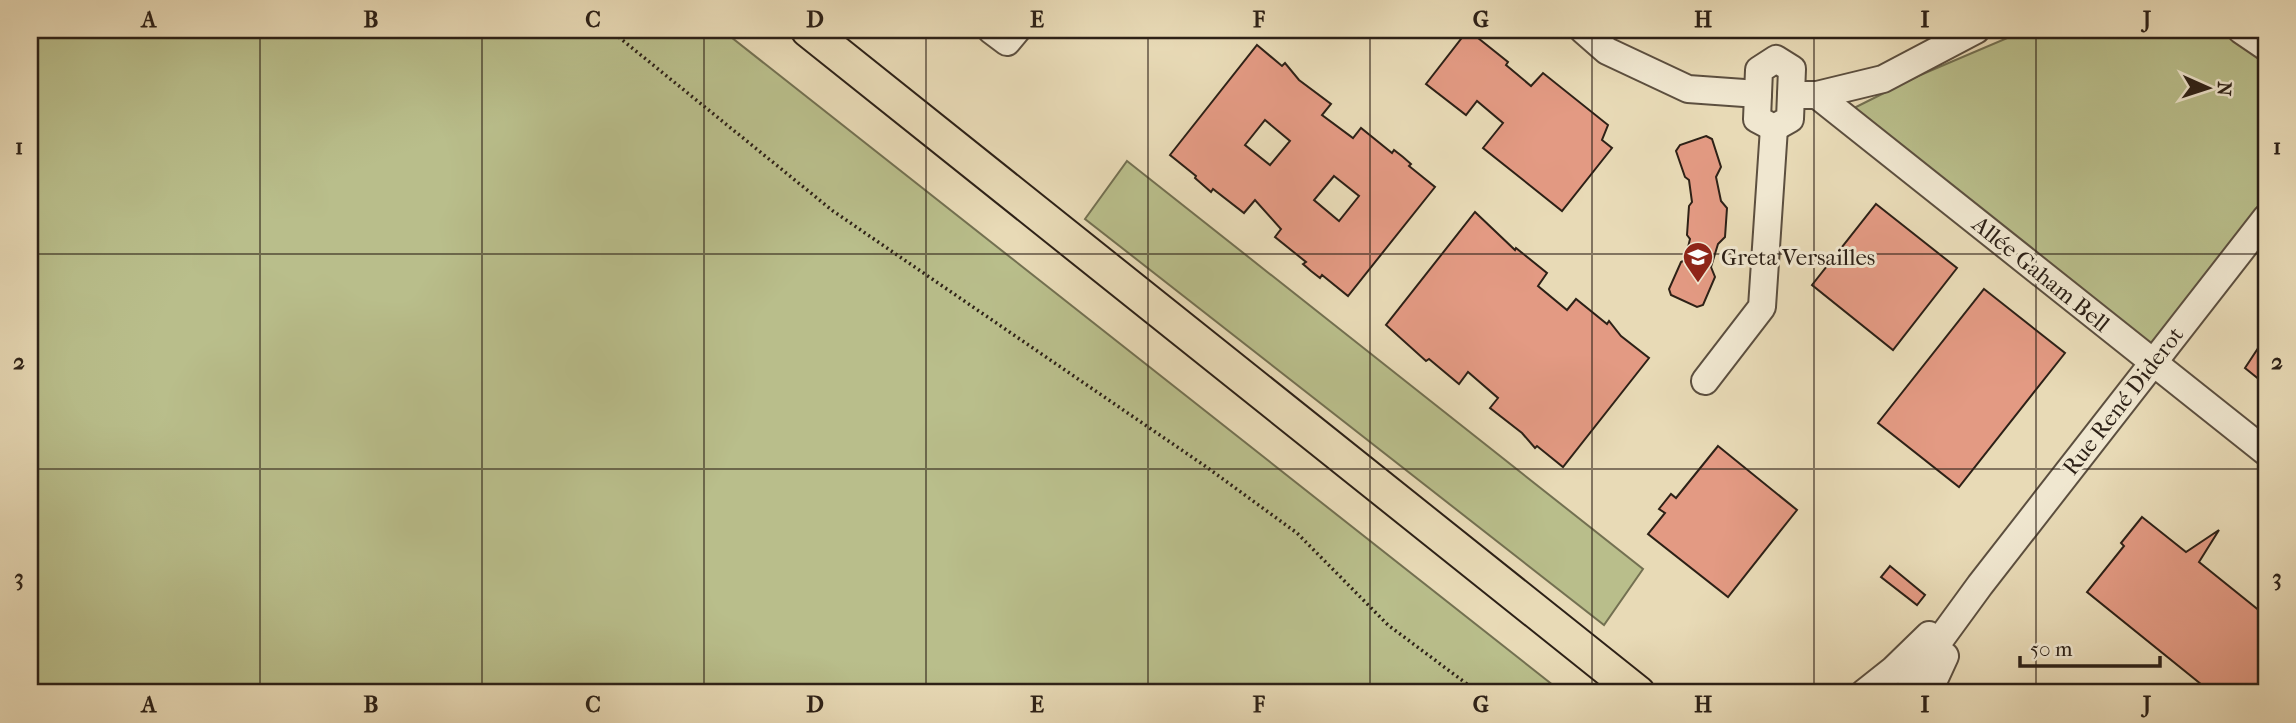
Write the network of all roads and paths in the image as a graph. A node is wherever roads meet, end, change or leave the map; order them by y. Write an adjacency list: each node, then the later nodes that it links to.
1 (610, 30): 18 (path)
2 (808, 30): 17 (main road)
3 (991, 30): 4 (street)
4 (1017, 30)
5 (1583, 30): 9 (street)
6 (1976, 30): 10 (street)
7 (2241, 30): 8 (street)
8 (2266, 47)
9 (1758, 94): 10 (street); 11 (street)
10 (1804, 95): 11 (street); 13 (street, Allée Gaham Bell)
11 (1774, 128): 14 (street)
12 (2266, 218): 13 (street, Rue René Diderot)
13 (2153, 364): 15 (street, Allée Gaham Bell); 16 (street, Rue René Diderot)
14 (1705, 381)
15 (2266, 452)
16 (1980, 585): 20 (street); 21 (street); 22 (street)
17 (1627, 684): 19 (main road)
18 (1479, 693)
19 (1664, 693)
20 (1864, 693)
21 (1907, 693)
22 (1928, 693)

